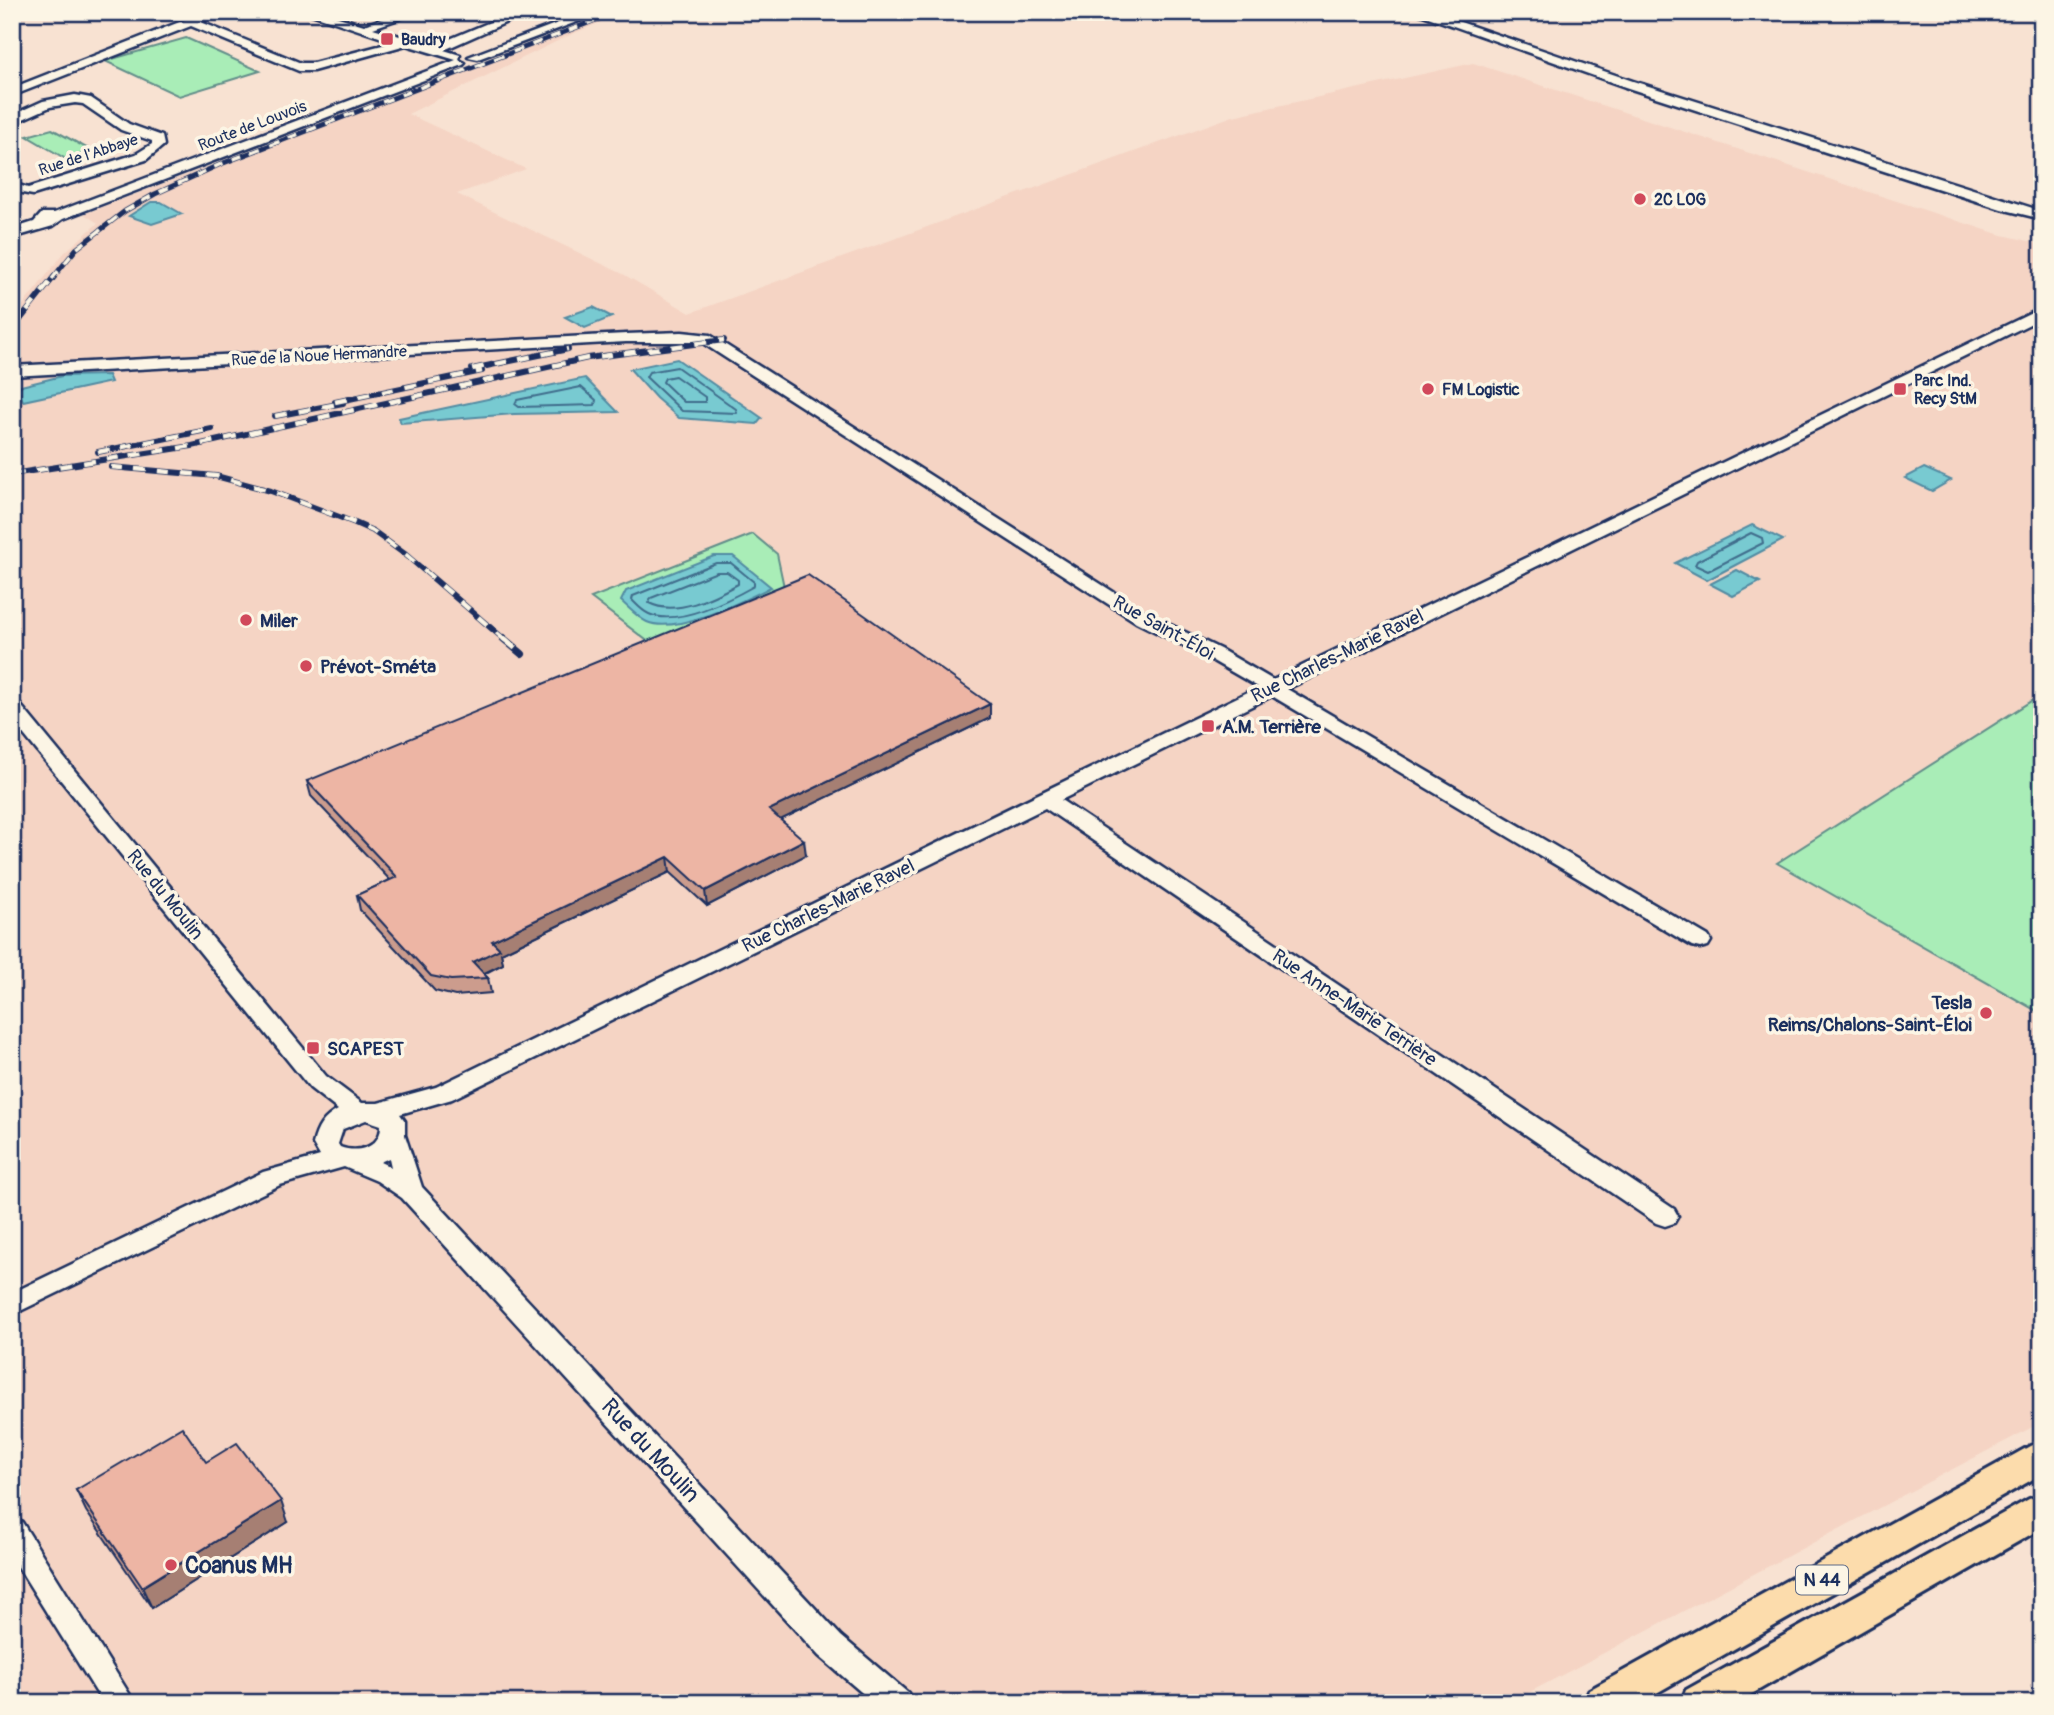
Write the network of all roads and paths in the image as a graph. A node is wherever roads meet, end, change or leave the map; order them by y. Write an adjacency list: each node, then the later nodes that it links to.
1 (216, 12): 8 (street)
2 (310, 12): 7 (street)
3 (414, 12): 9 (street)
4 (524, 12): 11 (street)
5 (598, 12): 12 (street)
6 (1419, 12): 17 (street)
7 (331, 18): 9 (street); 9 (street)
8 (191, 22): 10 (street); 13 (street)
9 (370, 27): 10 (street)
10 (405, 42): 11 (street)
11 (434, 50): 12 (street)
12 (458, 60): 19 (street, Route de Louvois)
13 (12, 92)
14 (12, 120): 16 (street, Rue de l'Abbaye)
15 (12, 187): 16 (street, Rue de l'Abbaye)
16 (28, 192): 19 (street, Rue de l'Abbaye)
17 (2006, 206): 18 (street); 20 (street)
18 (2042, 215)
19 (48, 219): 21 (street, Route de Louvois)
20 (2042, 223)
21 (12, 234)
22 (2042, 312): 25 (street, Rue Charles-Marie Ravel)
23 (626, 338): 24 (street, Rue de la Noue Hermandre); 25 (street, Rue Saint-Éloi)
24 (12, 374)
25 (1270, 688): 27 (street, Rue Charles-Marie Ravel); 28 (street, Rue Saint-Éloi)
26 (12, 707): 29 (street, Rue du Moulin)
27 (1045, 798): 30 (street, Rue Charles-Marie Ravel); 33 (street, Rue Anne-Marie Terrière)
28 (1700, 942)
29 (318, 1082): 30 (street, Rue du Moulin); 31 (street, Rue du Moulin)
30 (381, 1122): 31 (street); 31 (street); 32 (street, Rue du Moulin)
31 (336, 1148): 32 (street, Rue du Moulin); 34 (street)
32 (411, 1191): 39 (street, Rue du Moulin)
33 (1665, 1216)
34 (12, 1305)
35 (2042, 1457): 40 (main road, N 44)
36 (2042, 1510): 41 (main road, N 44)
37 (12, 1531): 38 (street)
38 (120, 1703)
39 (897, 1703)
40 (1603, 1703)
41 (1700, 1703)

